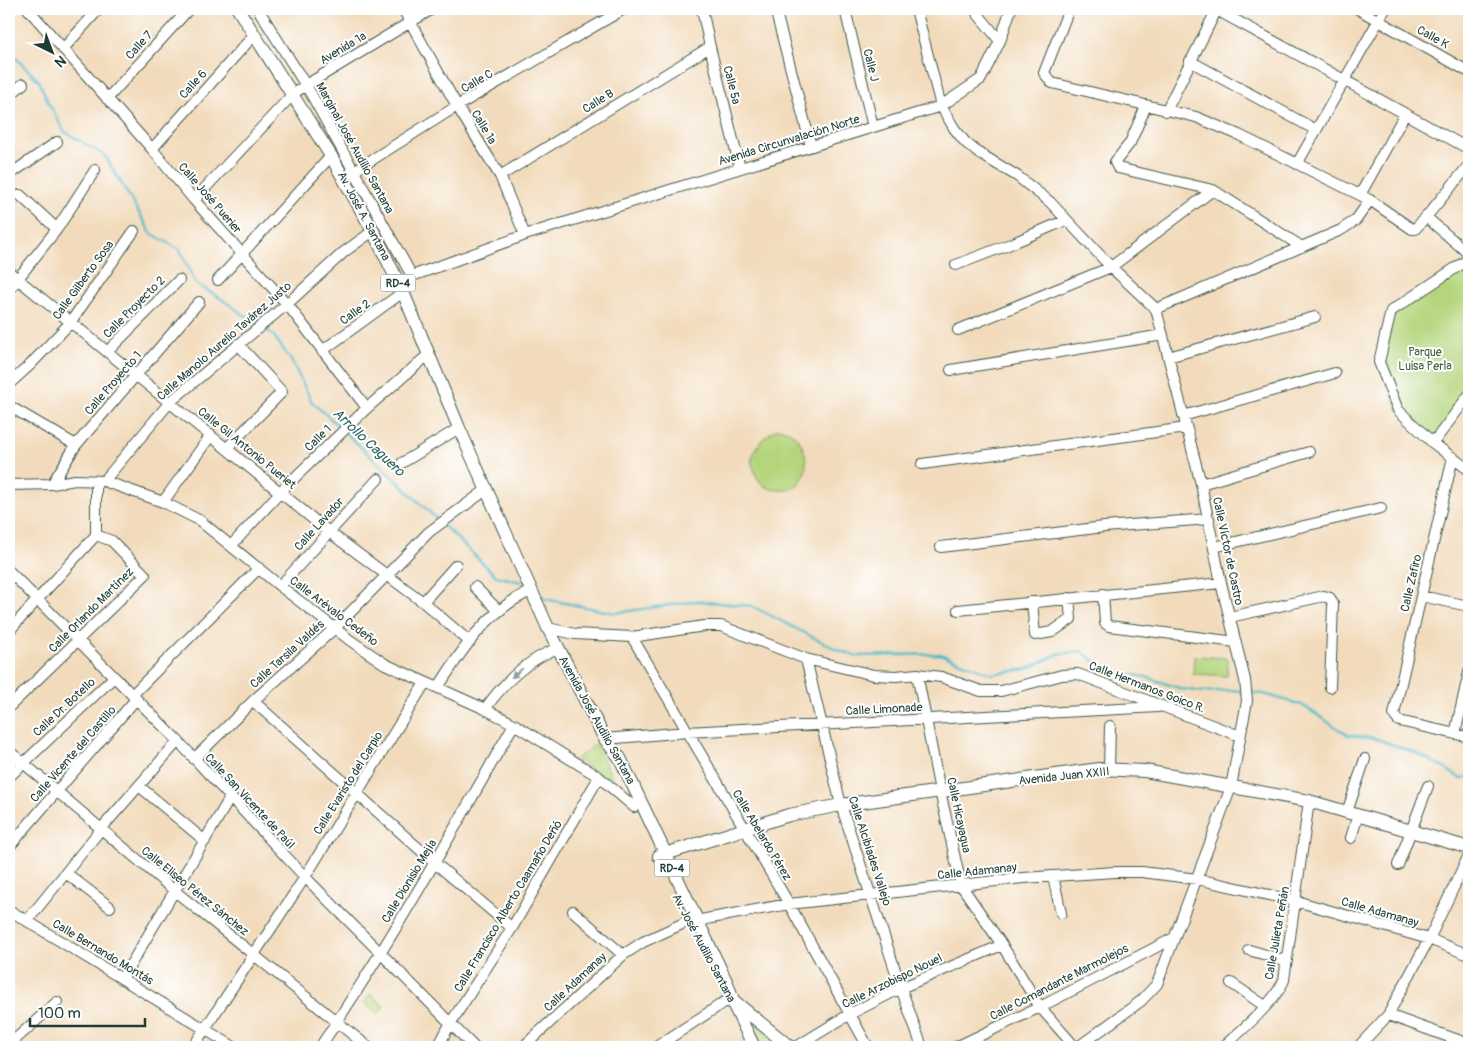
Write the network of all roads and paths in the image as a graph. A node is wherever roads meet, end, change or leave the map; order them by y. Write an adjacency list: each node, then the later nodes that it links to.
1 (28, 9): 24 (street, Calle José Puerier)
2 (99, 9): 24 (street)
3 (188, 9): 32 (street, Calle 7)
4 (238, 9): 21 (main road, Av. José A. Santana / RD-4)
5 (258, 9): 29 (street, Marginal José Audilio Santana)
6 (403, 9): 20 (street, Calle 1ª)
7 (432, 9): 20 (street, Avenida 1ª)
8 (624, 9): 33 (street, Calle C)
9 (702, 9): 23 (street, Calle 5ª)
10 (774, 9): 41 (street)
11 (844, 9): 38 (street, Calle J)
12 (916, 9): 34 (street)
13 (976, 9): 22 (street)
14 (1011, 9): 22 (street, Avenida Circunvalación Norte)
15 (1069, 9): 35 (street)
16 (1217, 9): 25 (street); 27 (street)
17 (1358, 9): 19 (street, Calle K)
18 (1385, 9): 19 (street)
19 (1378, 20): 26 (street, Calle K); 27 (street)
20 (411, 22): 29 (street, Avenida 1ª); 33 (street, Calle 1ª)
21 (254, 35): 30 (main road, Av. José A. Santana / RD-4); 42 (street, Calle 6)
22 (1000, 41): 34 (street, Avenida Circunvalación Norte)
23 (710, 47): 47 (street, Calle 5ª); 51 (street, Calle B)
24 (63, 49): 32 (street, Calle José Puerier)
25 (1190, 62): 36 (street); 39 (street)
26 (1469, 72)
27 (1344, 80): 37 (street); 39 (street)
28 (23, 84): 31 (street)
29 (306, 85): 30 (street, Avenida 1ª); 49 (street, Marginal José Audilio Santana)
30 (294, 94): 44 (main road, Av. José A. Santana / RD-4); 55 (street, Avenida 1ª)
31 (9, 96)
32 (107, 99): 42 (street, Calle José Puerier)
33 (457, 106): 49 (street, Calle C); 51 (street, Calle 1ª)
34 (942, 106): 38 (street, Avenida Circunvalación Norte); 57 (street)
35 (1146, 106): 36 (street); 52 (street)
36 (1166, 111): 45 (street)
37 (1405, 114): 43 (street); 54 (street)
38 (873, 127): 41 (street, Avenida Circunvalación Norte)
39 (1316, 130): 45 (street)
40 (57, 142): 50 (street)
41 (811, 146): 47 (street, Avenida Circunvalación Norte)
42 (152, 149): 55 (street, Calle José Puerier)
43 (1469, 149)
44 (331, 156): 49 (main road, Av. José A. Santana / RD-4); 63 (street)
45 (1297, 164): 54 (street)
46 (1469, 165): 56 (street)
47 (740, 168): 61 (street, Avenida Circunvalación Norte)
48 (95, 170): 58 (street)
49 (349, 174): 60 (main road, Av. José A. Santana / RD-4); 69 (street, Marginal José Audilio Santana)
50 (9, 176)
51 (500, 176): 61 (street, Calle 1ª)
52 (1213, 190): 62 (street); 67 (street)
53 (20, 195): 58 (street)
54 (1365, 197): 56 (street); 62 (street)
55 (194, 200): 63 (street, Calle José Puerier)
56 (1426, 217): 64 (street)
57 (1066, 220): 66 (street); 67 (street)
58 (57, 229): 70 (street)
59 (134, 231): 79 (street, Calle Gilberto Sosa)
60 (373, 231): 74 (main road, Av. José A. Santana / RD-4); 76 (street, Calle Manolo Aurelio Tavárez Justo)
61 (525, 235): 69 (street, Avenida Circunvalación Norte)
62 (1302, 247): 77 (street)
63 (242, 254): 72 (street); 76 (street, Calle José Puerier)
64 (1469, 254)
65 (1469, 259): 99 (street)
66 (956, 266)
67 (1112, 267): 77 (street); 80 (street)
68 (9, 272): 70 (street, Calle Gil Antonio Pueriet)
69 (412, 276)
70 (18, 280): 73 (street); 79 (street, Calle Gil Antonio Pueriet)
71 (179, 280): 84 (street, Calle Proyecto 2)
72 (218, 280)
73 (9, 290)
74 (403, 292): 83 (street, Calle 2); 85 (main road, Av. José A. Santana / RD-4)
75 (199, 302): 89 (street, Calle Proyecto 1)
76 (287, 304): 82 (street, Calle Manolo Aurelio Tavárez Justo); 83 (street, Calle José Puerier)
77 (1156, 309): 81 (street, Calle Víctor de Castro)
78 (1315, 318): 86 (street)
79 (70, 323): 84 (street, Calle Gil Antonio Pueriet); 90 (street, Calle Gilberto Sosa)
80 (958, 330)
81 (1163, 335): 86 (street, Calle Víctor de Castro); 87 (street)
82 (238, 344): 92 (street, Calle Manolo Aurelio Tavárez Justo); 101 (street)
83 (322, 351): 94 (street, Calle José Puerier)
84 (107, 352): 89 (street, Calle Gil Antonio Pueriet)
85 (428, 354): 94 (street, Calle 1); 96 (main road, Av. José A. Santana / RD-4)
86 (1168, 357): 95 (street, Calle Víctor de Castro)
87 (951, 370)
88 (1335, 373): 95 (street)
89 (136, 376): 92 (street, Calle Gil Antonio Pueriet); 100 (street, Calle Proyecto 1)
90 (9, 384)
91 (1469, 396): 99 (street)
92 (170, 402): 98 (street, Calle Gil Antonio Pueriet); 108 (street, Calle Manolo Aurelio Tavárez Justo)
93 (9, 406): 100 (street)
94 (367, 408): 113 (street, Calle 1)
95 (1184, 416): 97 (street, Calle Víctor de Castro)
96 (459, 428): 104 (street); 112 (main road, Av. José A. Santana / RD-4)
97 (1186, 428): 105 (street); 110 (street, Calle Víctor de Castro)
98 (211, 435): 101 (street, Calle Gil Antonio Pueriet); 114 (street)
99 (1433, 443): 103 (street)
100 (76, 445): 109 (street, Calle Proyecto 1)
101 (227, 448): 113 (street, Calle Gil Antonio Pueriet)
102 (1309, 452): 110 (street)
103 (1453, 457): 106 (street); 132 (street, Calle Zafiro)
104 (402, 463)
105 (922, 464)
106 (1469, 470)
107 (378, 478): 117 (street, Calle Lavador)
108 (100, 481): 109 (street, Calle Arévalo Cedeño); 114 (street, Calle Arévalo Cedeño); 118 (street)
109 (52, 484): 111 (street, Calle Arévalo Cedeño)
110 (1201, 484): 116 (street, Calle Víctor de Castro)
111 (9, 485)
112 (486, 490): 125 (main road, Av. José A. Santana / RD-4); 126 (street, Calle Tarsila Valdés)
113 (281, 491): 117 (street, Calle Gil Antonio Pueriet); 119 (street, Calle 1)
114 (163, 502): 119 (street, Calle Arévalo Cedeño)
115 (1381, 508): 121 (street)
116 (1209, 519): 120 (street); 121 (street, Calle Víctor de Castro)
117 (329, 532): 126 (street, Calle Gil Antonio Pueriet); 128 (street, Calle Lavador)
118 (96, 535): 134 (street); 145 (street, Calle Orlando Martínez)
119 (231, 546): 123 (street, Calle Arévalo Cedeño)
120 (941, 547)
121 (1214, 547): 127 (street, Calle Víctor de Castro)
122 (456, 565): 135 (street)
123 (259, 568): 128 (street, Calle Arévalo Cedeño); 156 (street, Calle Vicente del Castillo)
124 (9, 571): 134 (street, Calle San Vicente de Paúl)
125 (524, 575): 130 (main road, Avenida José Audilio Santana / RD-4)
126 (388, 576): 135 (street, Calle Gil Antonio Pueriet); 141 (street, Calle Tarsila Valdés)
127 (1222, 583): 131 (street); 140 (street, Calle Víctor de Castro)
128 (280, 586): 141 (street, Calle Arévalo Cedeño)
129 (475, 587): 138 (street)
130 (530, 590): 138 (street); 142 (main road, Avenida José Audilio Santana / RD-4)
131 (1103, 594): 133 (street); 147 (street)
132 (1421, 596): 137 (street); 166 (street, Calle Zafiro)
133 (1069, 598): 136 (street); 136 (street)
134 (38, 600): 143 (street); 145 (street, Calle San Vicente de Paúl)
135 (423, 602): 146 (street, Calle Gil Antonio Pueriet)
136 (1032, 602): 139 (street)
137 (1469, 606)
138 (498, 610): 146 (street)
139 (958, 610)
140 (1230, 617): 147 (street, Calle Víctor de Castro); 154 (street)
141 (335, 628): 153 (street, Calle Arévalo Cedeño); 157 (street, Calle Tarsila Valdés)
142 (548, 628): 144 (street, Calle Hermanos Goico R.); 148 (main road, Avenida José Audilio Santana / RD-4)
143 (9, 631)
144 (632, 637): 149 (street, Calle Hermanos Goico R.); 165 (street, Calle Abelardo Pérez)
145 (78, 641): 152 (street, Calle San Vicente de Paúl); 159 (street, Calle Orlando Martínez)
146 (470, 642): 155 (street)
147 (1236, 642): 167 (street, Calle Víctor de Castro)
148 (558, 648): 160 (street, one-way to 160); 169 (main road, Avenida José Audilio Santana / RD-4)
149 (806, 659): 151 (street, Calle Hermanos Goico R.); 163 (street, Calle Alcibíades Vallejo)
150 (1469, 672): 166 (street)
151 (917, 674): 158 (street, Calle Hermanos Goico R.); 161 (street, Calle Hicayagua)
152 (114, 677): 156 (street, Calle San Vicente de Paúl); 174 (street, Calle Dr. Botello)
153 (425, 683): 155 (street, Calle Arévalo Cedeño); 183 (street, Calle Evaristo del Carpio)
154 (1330, 687)
155 (438, 688): 160 (street, Calle Arévalo Cedeño)
156 (134, 697): 170 (street, Calle San Vicente de Paúl); 181 (street, Calle Vicente del Castillo)
157 (253, 701): 172 (street, Calle Tarsila Valdés); 183 (street)
158 (1164, 706): 161 (street, Calle Limonade); 167 (street, Calle Hermanos Goico R.)
159 (9, 707)
160 (485, 709): 162 (street, Calle Arévalo Cedeño)
161 (926, 719): 163 (street, Calle Limonade); 182 (street, Calle Hicayagua)
162 (514, 724): 177 (street, Calle Arévalo Cedeño); 198 (street, Calle Dionisio Mejía)
163 (822, 725): 165 (street, Calle Limonade); 186 (street, Calle Alcibíades Vallejo)
164 (1110, 726): 175 (street)
165 (687, 732): 169 (street, Calle Limonade); 190 (street, Calle Abelardo Pérez)
166 (1455, 734): 168 (street)
167 (1240, 736): 180 (street, Calle Víctor de Castro)
168 (1469, 737)
169 (605, 739): 187 (main road, RD-4); 196 (main road, Avenida José Audilio Santana / RD-4)
170 (178, 741): 172 (street, Calle San Vicente de Paúl); 178 (street)
171 (9, 751): 174 (street, Calle Eliseo Pérez Sánchez)
172 (194, 759): 184 (street, Calle San Vicente de Paúl)
173 (1365, 759): 188 (street)
174 (23, 763): 176 (street, Calle Dr. Botello); 181 (street, Calle Eliseo Pérez Sánchez)
175 (1109, 770): 180 (main road, Avenida Juan XXIII); 182 (main road, Avenida Juan XXIII)
176 (9, 777)
177 (599, 778): 187 (street, Calle Arévalo Cedeño); 215 (street, Calle Francisco Alberto Caamaño Deñó)
178 (139, 786): 189 (street); 193 (street)
179 (1428, 786): 191 (street)
180 (1232, 787): 185 (main road, Avenida Juan XXIII); 203 (street, Calle Víctor de Castro)
181 (58, 791): 189 (street, Calle Eliseo Pérez Sánchez); 194 (street, Calle Vicente del Castillo)
182 (940, 792): 186 (main road, Avenida Juan XXIII); 204 (street, Calle Hicayagua)
183 (356, 793): 198 (street); 202 (street, Calle Evaristo del Carpio)
184 (230, 798): 193 (street); 202 (street, Calle San Vicente de Paúl)
185 (1309, 801): 188 (main road, Avenida Juan XXIII); 207 (street, Calle Julieta Peñán)
186 (841, 805): 190 (main road, Avenida Juan XXIII); 206 (street, Calle Alcibíades Vallejo)
187 (634, 807): 196 (main road, RD-4)
188 (1353, 814): 191 (main road, Avenida Juan XXIII); 192 (street)
189 (101, 829): 200 (street); 205 (street, Calle Eliseo Pérez Sánchez)
190 (744, 829): 196 (main road, Avenida Juan XXIII); 208 (street, Calle Abelardo Pérez)
191 (1411, 831): 195 (main road, Avenida Juan XXIII); 199 (street)
192 (1351, 838)
193 (205, 841): 205 (street)
194 (9, 847)
195 (1469, 848)
196 (661, 855): 214 (main road, Avenida José Audilio Santana / RD-4)
197 (1469, 856): 217 (street)
198 (435, 863): 215 (street); 220 (street, Calle Dionisio Mejía)
199 (1398, 865)
200 (66, 873): 209 (street); 213 (street)
201 (1053, 876): 203 (street, Calle Adamanay); 204 (street, Calle Adamanay); 212 (street)
202 (305, 877): 220 (street, Calle San Vicente de Paúl); 221 (street, Calle Evaristo del Carpio)
203 (1197, 879): 207 (street, Calle Adamanay); 216 (street, Calle Víctor de Castro)
204 (961, 885): 206 (street, Calle Adamanay); 218 (street, Calle Hicayagua)
205 (176, 892): 221 (street, Calle Eliseo Pérez Sánchez); 225 (street)
206 (870, 895): 208 (street, Calle Adamanay); 227 (street, Calle Alcibíades Vallejo)
207 (1296, 901): 217 (street, Calle Adamanay); 224 (street, Calle Julieta Peñán)
208 (789, 904): 214 (street, Calle Adamanay); 232 (street, Calle Abelardo Pérez)
209 (110, 907)
210 (9, 910): 213 (street, Calle Bernando Montás)
211 (573, 911): 222 (street)
212 (1061, 913)
213 (27, 921): 225 (street, Calle Bernando Montás)
214 (692, 922): 222 (street, Calle Adamanay); 228 (main road, Avenida José Audilio Santana / RD-4)
215 (512, 928): 235 (street, Calle Francisco Alberto Caamaño Deñó)
216 (1174, 938): 231 (street, Calle Comandante Marmolejos); 253 (street, Calle Víctor de Castro)
217 (1429, 939): 223 (street, Calle Adamanay); 233 (street)
218 (1002, 945): 227 (street, Calle Arzobispo Nouel); 231 (street, Calle Hicayagua)
219 (1249, 950): 224 (street)
220 (381, 953): 234 (street, Calle Dionisio Mejía); 235 (street, Calle San Vicente de Paúl)
221 (255, 955): 234 (street, Calle Eliseo Pérez Sánchez); 236 (street, Calle Evaristo del Carpio)
222 (623, 955): 245 (street, Calle Adamanay)
223 (1469, 955)
224 (1287, 960): 230 (street, Calle Julieta Peñán)
225 (122, 978): 236 (street, Calle Bernando Montás)
226 (1231, 983): 230 (street)
227 (901, 988): 232 (street, Calle Arzobispo Nouel); 251 (street, Calle Alcibíades Vallejo)
228 (733, 1000): 246 (street); 247 (main road, Av. José Audilio Santana); 248 (main road, RD-4)
229 (57, 1002): 238 (street)
230 (1265, 1006): 254 (street, Calle Julieta Peñán)
231 (1040, 1007): 252 (street, Calle Comandante Marmolejos); 253 (street, Calle Hicayagua)
232 (850, 1014): 249 (street, Calle Arzobispo Nouel); 250 (street, Calle Abelardo Pérez)
233 (1388, 1015): 237 (street); 255 (street)
234 (337, 1022): 241 (street, Calle Dionisio Mejía); 242 (street, Calle Eliseo Pérez Sánchez)
235 (450, 1024): 243 (street, Calle Francisco Alberto Caamaño Deñó); 244 (street, Calle San Vicente de Paúl)
236 (204, 1029): 239 (street, Calle Evaristo del Carpio); 240 (street, Calle Bernando Montás)
237 (1469, 1044)
238 (9, 1045)
239 (193, 1047)
240 (234, 1047)
241 (320, 1047)
242 (368, 1047)
243 (438, 1047)
244 (474, 1047)
245 (523, 1047)
246 (656, 1047)
247 (754, 1047)
248 (790, 1047)
249 (796, 1047)
250 (868, 1047)
251 (922, 1047)
252 (956, 1047)
253 (1076, 1047)
254 (1223, 1047)
255 (1358, 1047)

